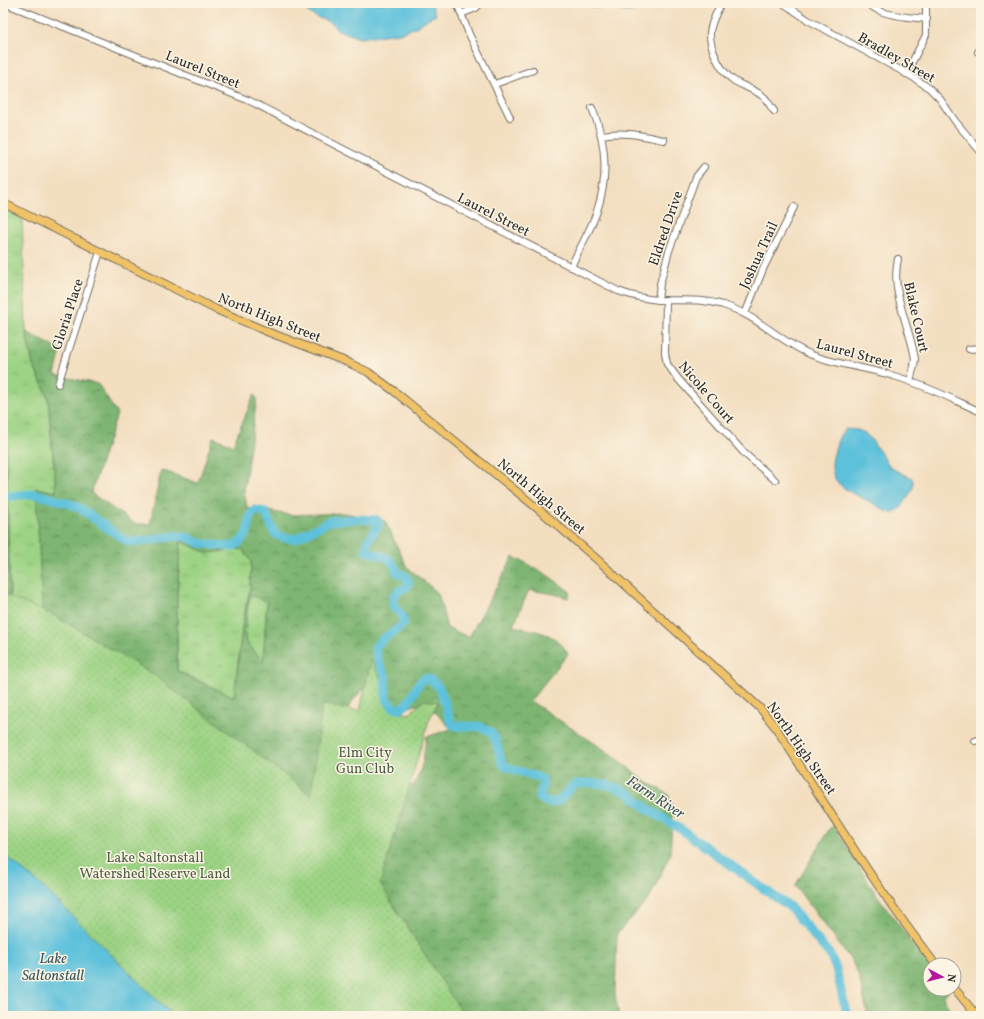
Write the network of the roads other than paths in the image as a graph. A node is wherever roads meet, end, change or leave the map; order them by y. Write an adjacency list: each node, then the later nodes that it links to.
1 (4, 3): 24 (street, Laurel Street)
2 (457, 3): 8 (street)
3 (481, 3): 8 (street)
4 (721, 3): 14 (street)
5 (783, 3): 11 (street, Bradley Street)
6 (868, 3): 9 (street)
7 (926, 3): 9 (street)
8 (461, 14): 12 (street)
9 (927, 19): 11 (street)
10 (532, 70): 12 (street)
11 (906, 74): 18 (street, Bradley Street)
12 (495, 84): 15 (street)
13 (592, 108): 16 (street)
14 (774, 111)
15 (510, 117)
16 (602, 135): 17 (street); 24 (street)
17 (664, 140)
18 (981, 152)
19 (704, 167): 25 (street, Eldred Drive)
20 (3, 203): 22 (main road, North High Street)
21 (794, 207): 27 (street, Joshua Trail)
22 (100, 252): 31 (street, Gloria Place); 34 (main road, North High Street)
23 (898, 259): 30 (street, Blake Court)
24 (571, 266): 25 (street, Laurel Street)
25 (658, 300): 26 (street, Laurel Street)
26 (666, 300): 27 (street, Laurel Street); 33 (street, Nicole Court)
27 (745, 314): 30 (street, Laurel Street)
28 (981, 348): 29 (street)
29 (969, 349)
30 (910, 381): 32 (street, Laurel Street)
31 (58, 384)
32 (981, 412)
33 (775, 480)
34 (930, 957)
35 (961, 997): 36 (main road)
36 (977, 1016)

